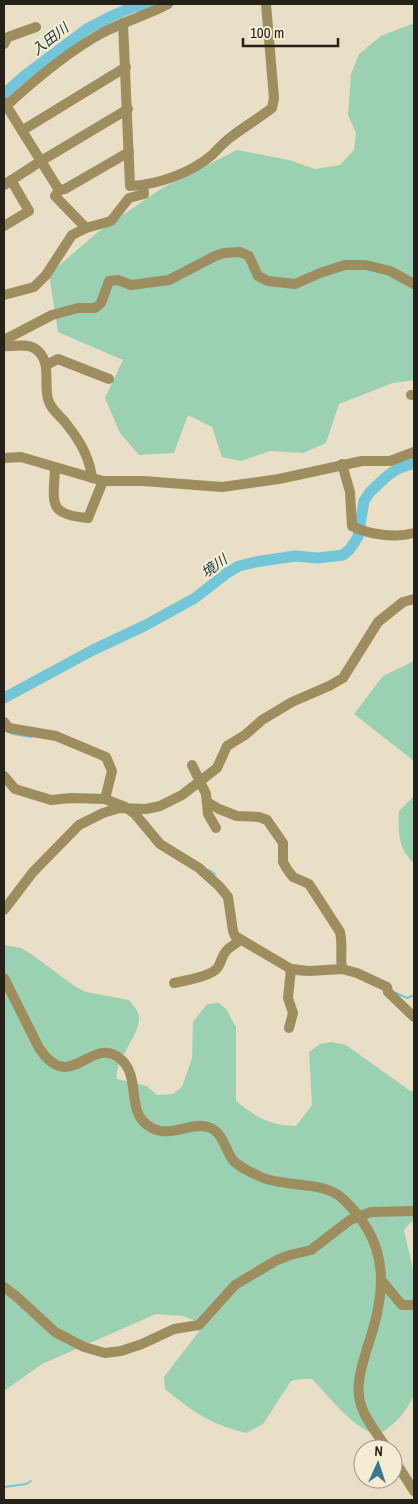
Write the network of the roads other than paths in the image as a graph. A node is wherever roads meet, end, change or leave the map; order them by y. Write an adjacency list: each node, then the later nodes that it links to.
1 (168, 4): 3 (street)
2 (266, 4): 13 (street)
3 (123, 23): 6 (street); 7 (street)
4 (36, 27): 5 (street)
5 (4, 44)
6 (126, 67): 8 (street); 9 (street)
7 (5, 105): 9 (street)
8 (128, 109): 10 (street); 11 (street)
9 (22, 130): 11 (street)
10 (129, 152): 13 (street); 14 (street)
11 (41, 160): 12 (street); 14 (street)
12 (7, 182): 15 (street)
13 (143, 185): 16 (street)
14 (59, 190): 16 (street)
15 (4, 226)
16 (86, 228): 18 (street)
17 (414, 284): 19 (street)
18 (4, 295)
19 (4, 340)
20 (4, 346): 21 (street)
21 (46, 365): 22 (street); 27 (street)
22 (109, 379)
23 (414, 452): 25 (street)
24 (4, 458): 26 (street)
25 (342, 464): 28 (street); 29 (street)
26 (55, 467): 27 (street); 28 (street)
27 (92, 478): 28 (street)
28 (103, 481)
29 (414, 533)
30 (414, 599): 34 (street)
31 (4, 722): 35 (street)
32 (192, 765): 34 (street)
33 (4, 776): 35 (street)
34 (198, 781): 36 (street); 37 (street)
35 (105, 799): 37 (street)
36 (207, 802): 38 (street); 41 (street)
37 (125, 807): 39 (street); 40 (street)
38 (216, 828)
39 (4, 910)
40 (239, 941): 42 (street); 44 (street)
41 (342, 969): 42 (street); 45 (street)
42 (290, 972): 46 (street)
43 (4, 978): 48 (street)
44 (174, 983)
45 (414, 1017)
46 (289, 1028)
47 (414, 1211): 48 (street)
48 (359, 1217): 49 (street); 50 (street)
49 (381, 1280): 51 (street); 52 (street)
50 (4, 1287)
51 (414, 1305)
52 (381, 1439)
53 (403, 1474): 54 (street)
54 (414, 1491)

